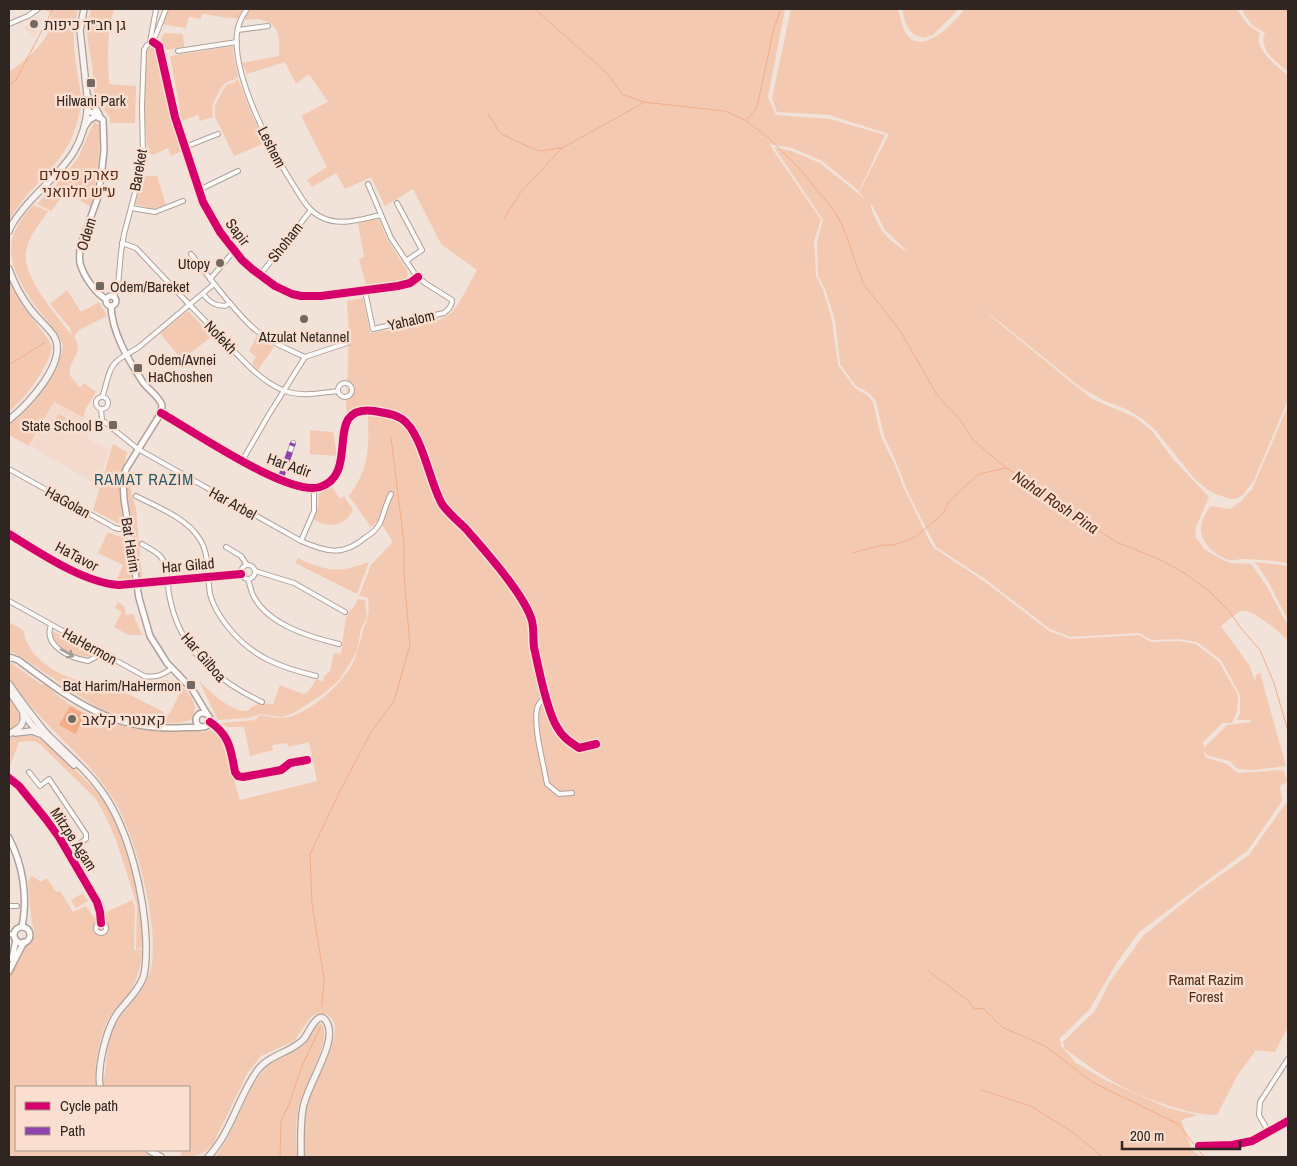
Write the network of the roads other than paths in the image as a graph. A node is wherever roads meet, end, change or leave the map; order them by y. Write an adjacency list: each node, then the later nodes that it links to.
1 (38, 9): 6 (street)
2 (84, 9): 12 (main road)
3 (156, 9): 9 (street, Bareket)
4 (166, 9): 9 (street)
5 (247, 9): 8 (street, Leshem)
6 (9, 24)
7 (268, 26): 8 (street)
8 (238, 30): 10 (street, Leshem)
9 (152, 42): 17 (street, Sapir); 23 (street, Bareket)
10 (237, 42): 11 (street); 24 (street, Leshem)
11 (178, 51)
12 (87, 93): 13 (main road); 14 (street)
13 (87, 111): 14 (street); 15 (main road)
14 (102, 119): 15 (street); 39 (street, Odem)
15 (84, 129): 26 (main road)
16 (218, 134): 17 (street)
17 (185, 147): 20 (street, Sapir)
18 (238, 171): 20 (street)
19 (368, 184): 25 (street, Yahalom)
20 (198, 190): 28 (street, Sapir)
21 (183, 201): 23 (street)
22 (397, 203): 30 (street)
23 (131, 208): 27 (street, Bareket)
24 (311, 210): 25 (street, Leshem); 32 (street, Shoham)
25 (381, 215): 30 (street, Yahalom)
26 (9, 231)
27 (122, 243): 38 (street, Bareket); 41 (street, Nofekh)
28 (234, 251): 32 (street, Sapir); 34 (street)
29 (191, 254): 34 (street)
30 (406, 261): 33 (street, Yahalom)
31 (9, 269): 51 (main road)
32 (260, 275): 36 (street, Sapir)
33 (418, 277): 36 (street, Sapir); 36 (street, Yahalom)
34 (210, 278): 35 (street)
35 (214, 284): 37 (street); 40 (street)
36 (365, 291)
37 (203, 294): 40 (street); 41 (street)
38 (114, 297): 39 (street); 42 (street)
39 (106, 298): 42 (street)
40 (230, 303): 45 (street)
41 (189, 305): 44 (street); 46 (street, Nofekh)
42 (111, 306): 44 (street)
43 (347, 342): 45 (street)
44 (128, 355): 48 (street); 50 (street)
45 (305, 357): 46 (street)
46 (284, 391): 47 (street, Nofekh); 54 (street)
47 (338, 391)
48 (102, 396): 49 (street); 49 (street)
49 (101, 409): 53 (street, Har Arbel)
50 (161, 413): 53 (street, Bat Harim); 54 (street, Har Adir)
51 (9, 420)
52 (293, 443): 56 (street)
53 (138, 449): 60 (street, Bat Harim); 62 (street, Har Arbel)
54 (242, 461): 56 (street, Har Adir)
55 (9, 469): 60 (street, HaGolan)
56 (280, 480): 57 (street, Har Adir)
57 (314, 488): 62 (street); 82 (street, Har Adir)
58 (391, 494): 62 (street, Har Arbel)
59 (136, 496): 68 (street)
60 (128, 529): 71 (street, Bat Harim)
61 (9, 534): 71 (street, HaTavor)
62 (301, 541)
63 (142, 544): 70 (street, Har Gilboa)
64 (226, 547): 65 (street)
65 (247, 565): 66 (street); 67 (street)
66 (254, 571): 69 (street); 73 (street)
67 (241, 574): 68 (street, Har Gilad); 69 (street)
68 (208, 577): 70 (street, Har Gilad); 79 (street)
69 (248, 579): 75 (street)
70 (168, 580): 71 (street, Har Gilad); 84 (street, Har Gilboa)
71 (137, 583): 78 (street, Bat Harim)
72 (9, 601): 74 (street, HaHermon)
73 (345, 612)
74 (52, 625): 76 (street, HaHermon); 76 (street, one-way to 76)
75 (338, 644)
76 (101, 652): 78 (street, HaHermon)
77 (10, 658): 90 (street)
78 (172, 668): 83 (street, Bat Harim)
79 (316, 676)
80 (9, 684): 88 (main road)
81 (9, 691): 85 (main road)
82 (546, 696): 94 (street, Har Adir); 98 (street)
83 (198, 699): 86 (street, Bat Harim); 87 (street)
84 (262, 702)
85 (20, 707): 88 (main road); 92 (main road)
86 (207, 714): 87 (street); 89 (street)
87 (198, 716): 90 (street); 91 (street)
88 (33, 722): 92 (street); 93 (main road); 99 (main road)
89 (210, 722): 91 (street); 95 (street)
90 (184, 727): 91 (street)
91 (203, 727)
92 (11, 734): 93 (main road)
93 (49, 742): 99 (main road)
94 (596, 744)
95 (307, 760)
96 (29, 772): 101 (street)
97 (9, 778): 101 (street, Mitzpe Agam)
98 (572, 793)
99 (113, 810): 111 (main road)
100 (9, 838): 105 (street)
101 (68, 852): 104 (street, Mitzpe Agam)
102 (9, 906): 103 (street)
103 (17, 906)
104 (101, 923)
105 (22, 927): 106 (street); 107 (street)
106 (13, 936): 107 (street); 108 (street)
107 (24, 942): 109 (street)
108 (9, 965)
109 (9, 971)
110 (1288, 1059): 113 (street)
111 (100, 1086)
112 (1288, 1121): 113 (street)
113 (1269, 1133): 114 (street)
114 (1199, 1146)
115 (208, 1157): 116 (main road)
116 (301, 1157)

